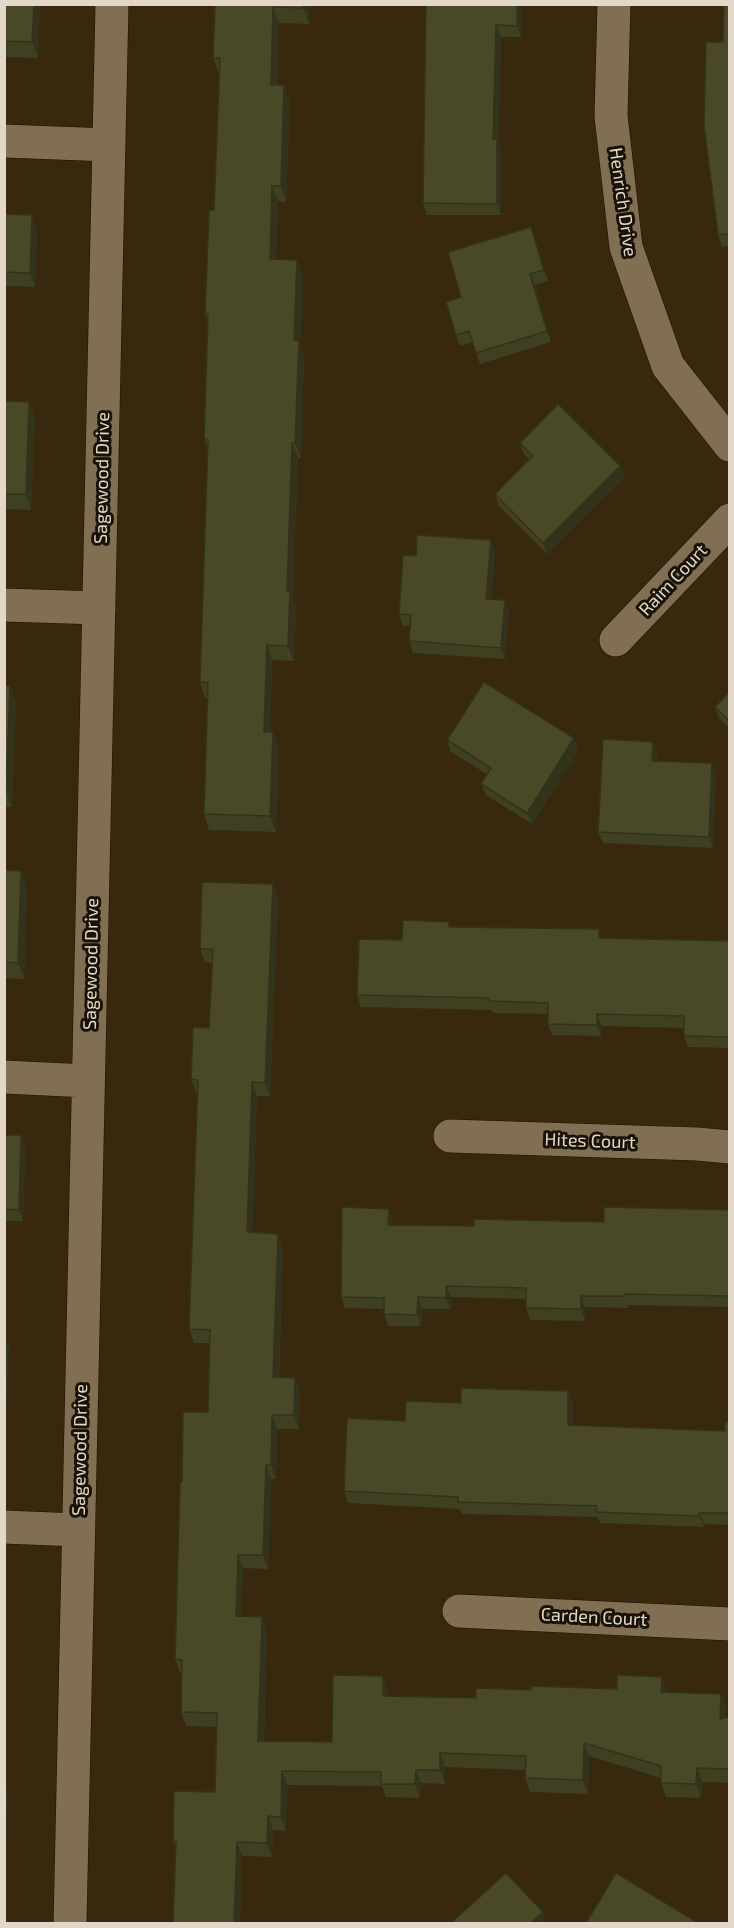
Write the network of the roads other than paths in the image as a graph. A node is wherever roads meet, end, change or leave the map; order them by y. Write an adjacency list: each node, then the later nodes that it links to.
1 (112, 4): 4 (street, Sagewood Drive)
2 (614, 4): 5 (street, Henrich Drive)
3 (4, 141): 4 (street)
4 (109, 145): 8 (street, Sagewood Drive)
5 (729, 445)
6 (729, 520): 9 (street, Raim Court)
7 (4, 605): 8 (street)
8 (99, 608): 11 (street, Sagewood Drive)
9 (616, 640)
10 (4, 1077): 11 (street)
11 (88, 1081): 15 (street, Sagewood Drive)
12 (450, 1136): 13 (street, Hites Court)
13 (729, 1147)
14 (4, 1527): 15 (street)
15 (78, 1530): 18 (street, Sagewood Drive)
16 (459, 1611): 17 (street, Carden Court)
17 (729, 1624)
18 (70, 1923)

